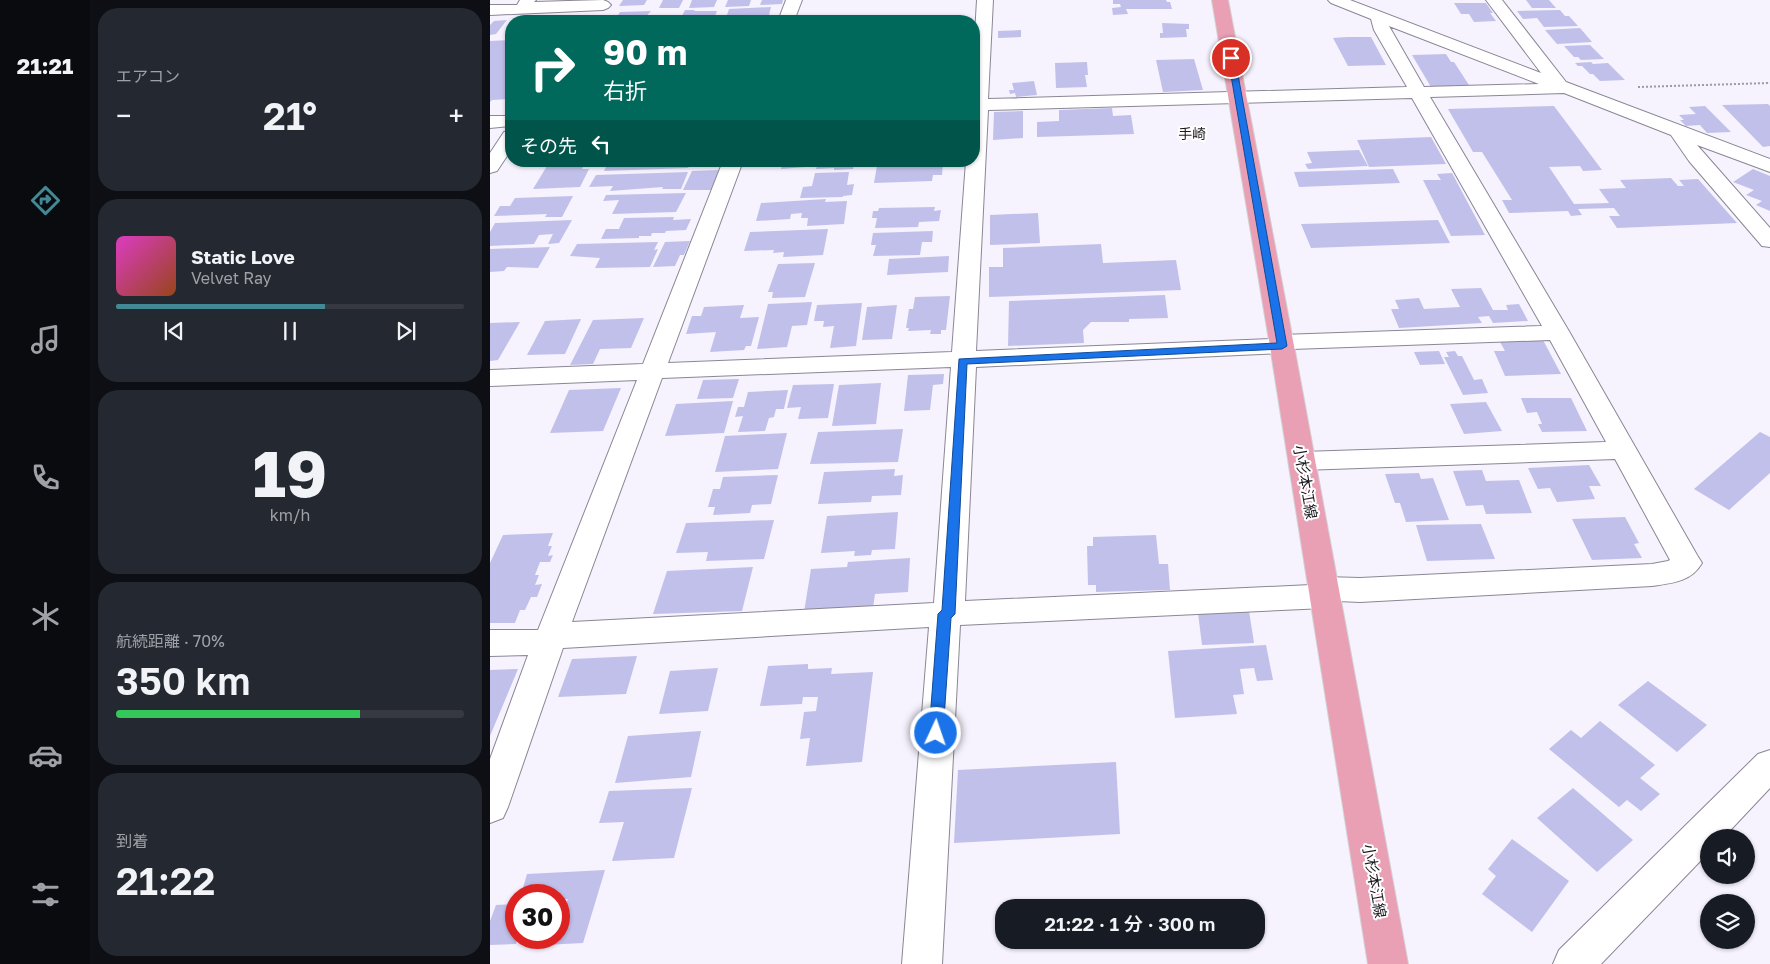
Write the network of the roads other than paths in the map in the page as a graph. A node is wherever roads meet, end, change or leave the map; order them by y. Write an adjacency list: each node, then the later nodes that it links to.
1 (794, 0): 10 (street)
2 (985, 0): 12 (street)
3 (1220, 0): 15 (main road, 小杉本江線)
4 (1336, 0): 11 (street)
5 (1494, 0): 13 (street)
6 (605, 2): 7 (street); 9 (street)
7 (526, 4): 8 (street)
8 (490, 10)
9 (596, 15)
10 (788, 15)
11 (1378, 16): 13 (street); 14 (street)
12 (980, 58)
13 (1564, 86): 14 (street); 19 (street)
14 (1419, 92): 15 (street); 26 (street)
15 (1238, 97): 16 (street); 27 (main road, 小杉本江線)
16 (980, 105)
17 (505, 121): 18 (street)
18 (490, 122)
19 (1677, 130): 22 (street); 25 (street)
20 (505, 145): 21 (street)
21 (490, 166)
22 (1770, 166)
23 (732, 167): 29 (street)
24 (973, 167): 28 (street)
25 (1770, 241)
26 (1558, 333): 27 (street); 31 (street)
27 (1282, 344): 28 (street); 32 (main road, 小杉本江線)
28 (962, 361): 29 (street); 34 (street)
29 (653, 371): 30 (street); 35 (street)
30 (490, 378)
31 (1624, 450): 32 (street); 33 (street)
32 (1302, 461): 33 (main road, 小杉本江線)
33 (1324, 593): 34 (street); 40 (main road, 小杉本江線)
34 (947, 614): 35 (street); 39 (street)
35 (550, 639): 36 (street); 38 (street)
36 (490, 643)
37 (1770, 765): 41 (street)
38 (490, 807)
39 (922, 964)
40 (1388, 964)
41 (1573, 964)

